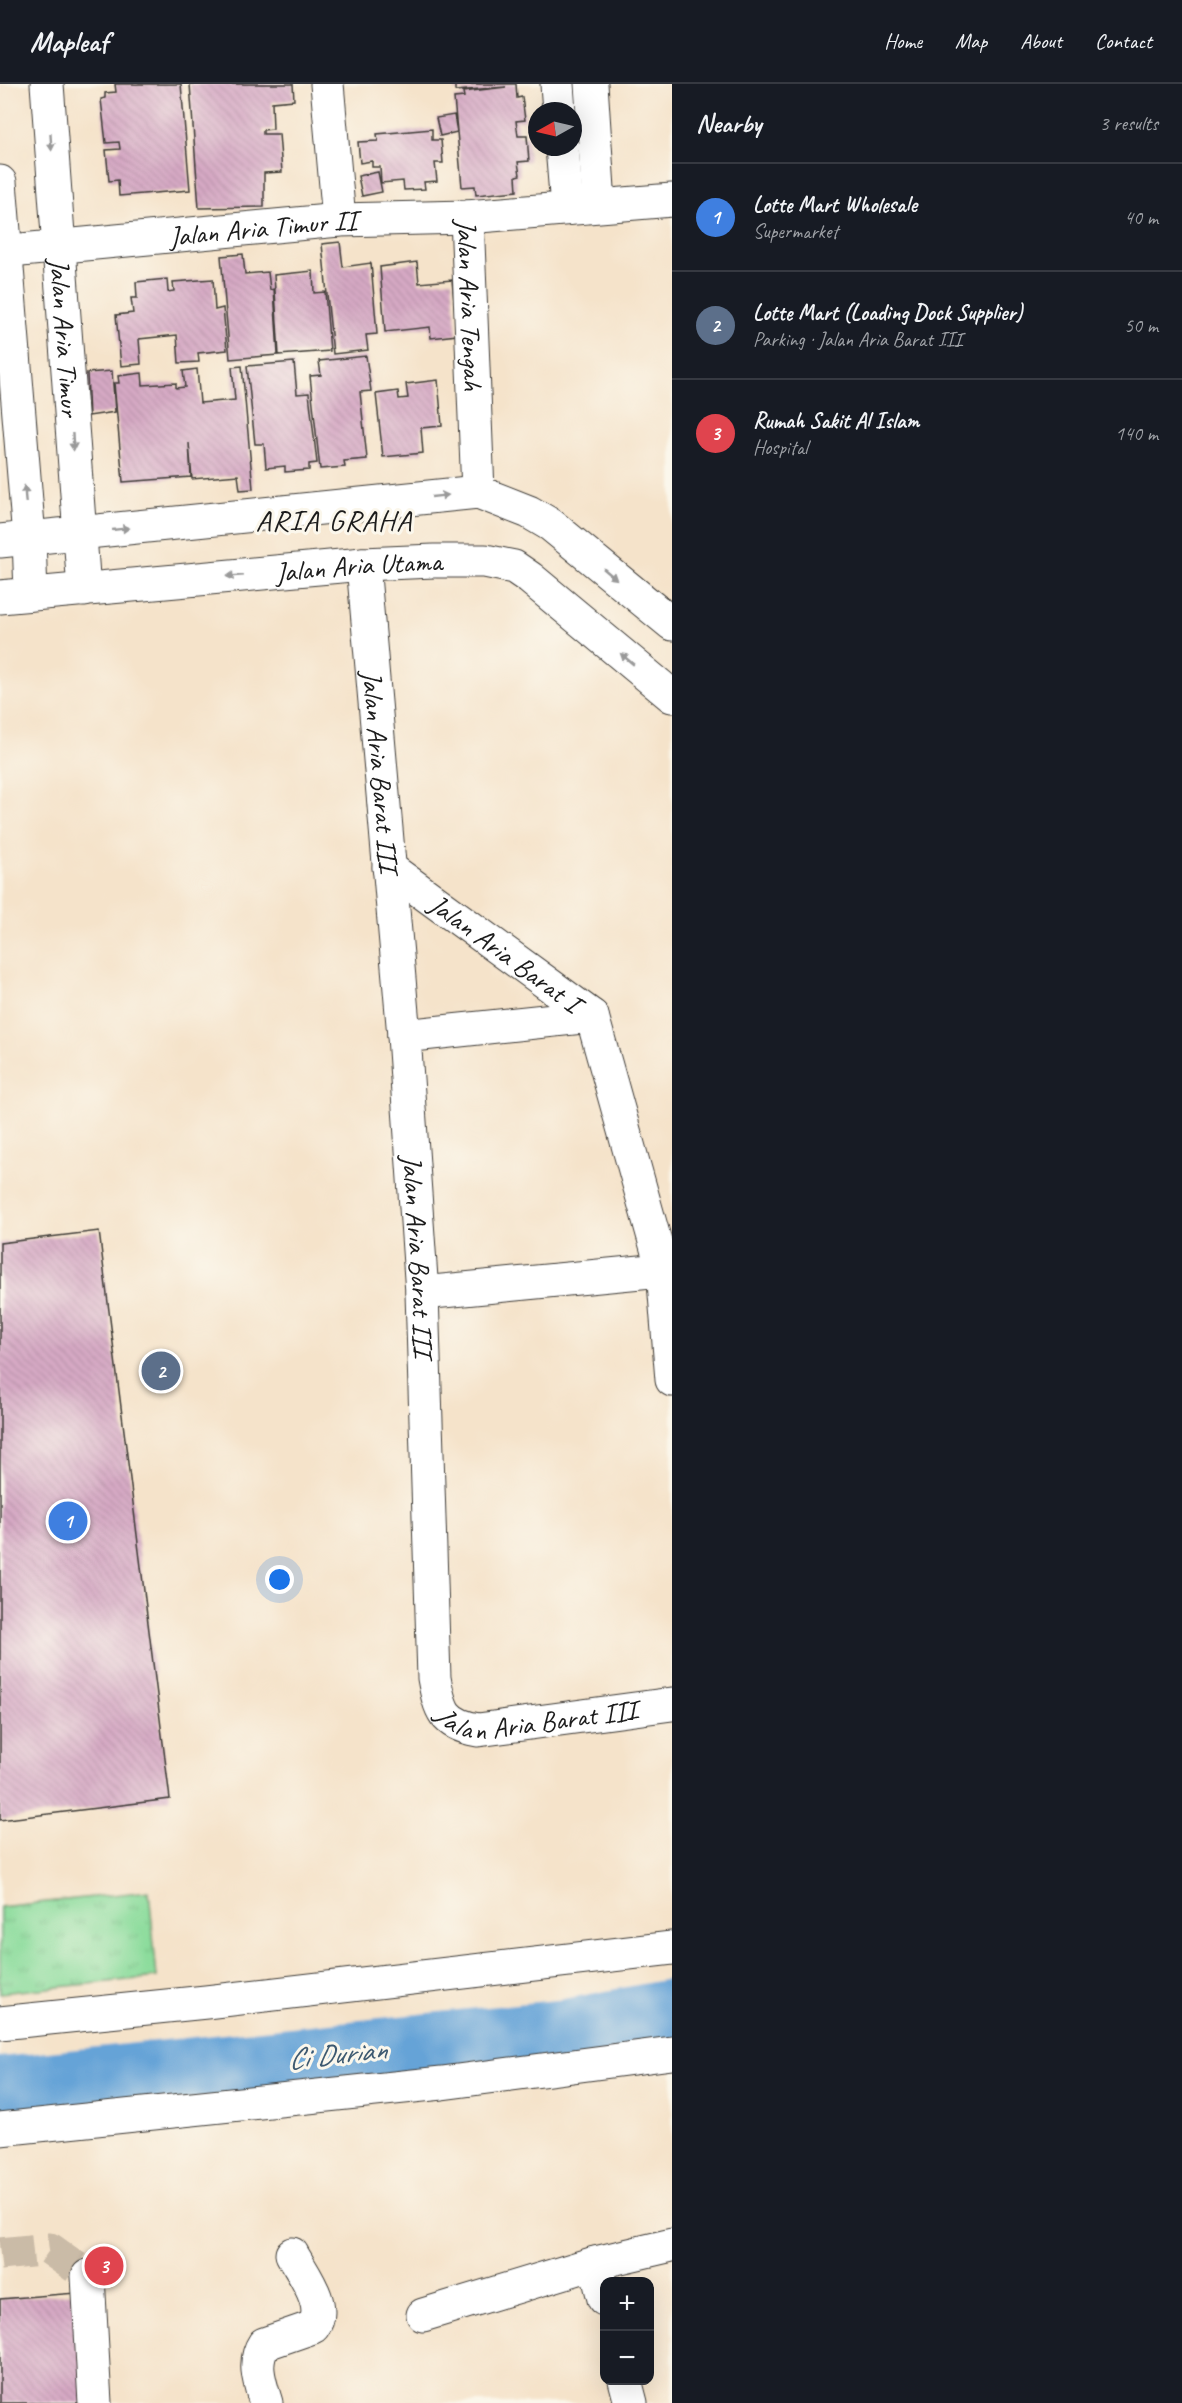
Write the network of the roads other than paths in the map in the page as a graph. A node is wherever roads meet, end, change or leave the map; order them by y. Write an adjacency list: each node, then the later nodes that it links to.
1 (47, 84): 13 (street, Jalan Aria Timur, one-way to 13)
2 (327, 84): 12 (street)
3 (557, 84): 5 (street)
4 (591, 84): 9 (street)
5 (558, 102)
6 (563, 156): 10 (street)
7 (0, 182): 14 (street, Jalan Aria Timur)
8 (672, 200): 9 (street, Jalan Aria Tengah)
9 (599, 204): 10 (street, Jalan Aria Tengah)
10 (567, 207): 11 (street, Jalan Aria Tengah)
11 (467, 217): 12 (street, Jalan Aria Timur II); 15 (street, Jalan Aria Tengah)
12 (339, 220): 13 (street, Jalan Aria Timur II)
13 (59, 247): 14 (street, Jalan Aria Timur II); 16 (street, Jalan Aria Timur, one-way to 16)
14 (2, 252): 17 (street, Jalan Aria Timur, one-way to 14)
15 (478, 492): 16 (street, Jalan Aria Utama, one-way to 15); 21 (street, Jalan Aria Utama, one-way to 21)
16 (80, 533): 17 (street, Jalan Aria Utama); 19 (street, Jalan Aria Timur)
17 (15, 539): 20 (street, Jalan Aria Timur)
18 (363, 564): 19 (street, Jalan Aria Utama, one-way to 19); 22 (street, Jalan Aria Utama, one-way to 18); 23 (street, Jalan Aria Barat III)
19 (84, 590): 20 (street, Jalan Aria Utama)
20 (16, 596)
21 (672, 624)
22 (672, 696)
23 (389, 868): 24 (street, Jalan Aria Barat I); 25 (street, Jalan Aria Barat III)
24 (592, 1016): 25 (street, Jalan Aria Barat I); 26 (street, Jalan Aria Barat I)
25 (404, 1036): 27 (street, Jalan Aria Barat III)
26 (667, 1270): 27 (street); 28 (street, Jalan Aria Barat I)
27 (422, 1293): 29 (street, Jalan Aria Barat III)
28 (672, 1380)
29 (672, 1704)
30 (672, 1948): 31 (street)
31 (0, 2023)
32 (672, 2053): 33 (street)
33 (0, 2129)
34 (672, 2245): 36 (street)
35 (292, 2254): 42 (street)
36 (595, 2263): 38 (street); 39 (street)
37 (88, 2276): 41 (street)
38 (600, 2283)
39 (423, 2315)
40 (626, 2385): 43 (street)
41 (95, 2403)
42 (266, 2403)
43 (631, 2403)

